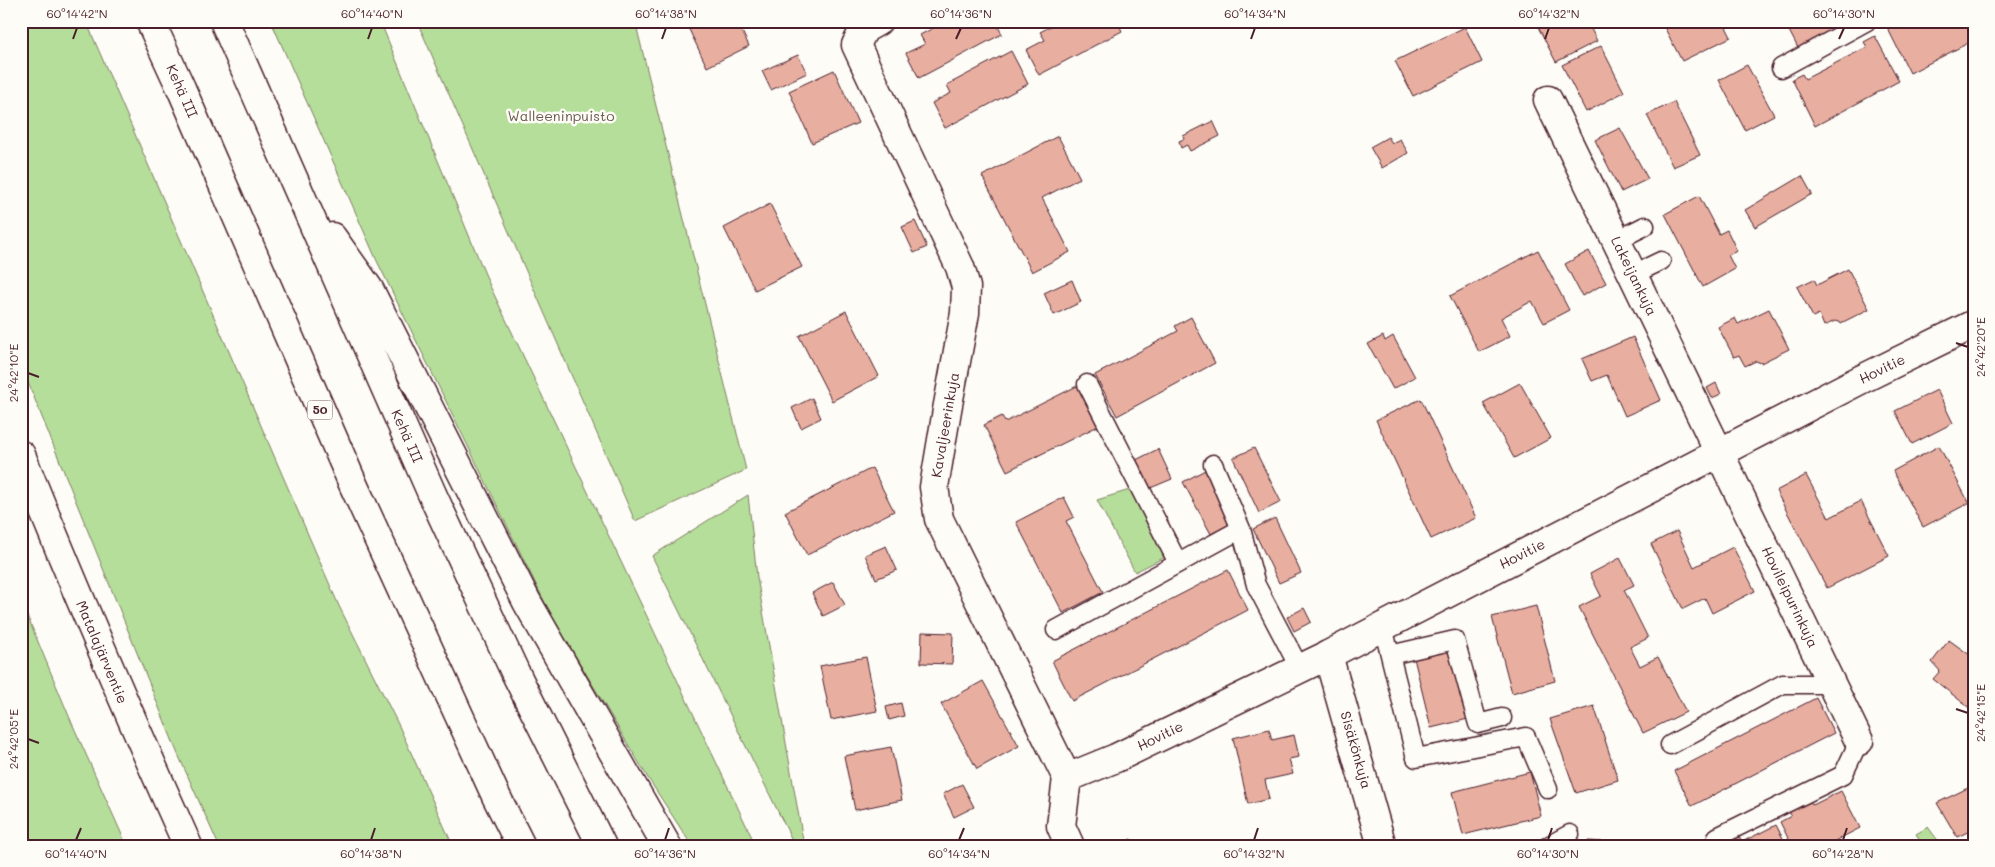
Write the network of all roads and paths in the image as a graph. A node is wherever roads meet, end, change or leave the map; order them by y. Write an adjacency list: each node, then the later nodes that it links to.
1 (150, 21): 33 (main road, Kehä III / 50)
2 (224, 21): 7 (main road, Kehä III)
3 (1867, 21): 5 (lane)
4 (868, 24): 28 (main road, Kavaljeerinkuja)
5 (1780, 68)
6 (1548, 100): 9 (main road, Lakeijankuja)
7 (298, 189): 34 (main road, Kehä III); 35 (main road)
8 (1645, 226): 9 (lane)
9 (1617, 240): 11 (main road, Lakeijankuja)
10 (1661, 261): 11 (lane)
11 (1634, 274): 14 (main road, Lakeijankuja)
12 (1974, 324): 14 (main road, Hovitie)
13 (1087, 384): 18 (lane)
14 (1720, 452): 19 (main road, Hovitie); 24 (main road, Hovileipurinkuja)
15 (21, 455): 32 (main road, Matalajärventie)
16 (1212, 464): 17 (lane)
17 (1241, 529): 18 (lane); 23 (lane)
18 (1178, 563): 20 (lane)
19 (1383, 626): 21 (main road, Hovitie); 22 (lane)
20 (1056, 630)
21 (1328, 655): 23 (main road, Hovitie); 37 (main road, Sisäkönkuja)
22 (1390, 655): 25 (lane); 29 (lane)
23 (1300, 669): 28 (main road, Hovitie)
24 (1832, 684): 26 (main road, Hovileipurinkuja); 27 (lane)
25 (1502, 718)
26 (1859, 741): 31 (lane)
27 (1670, 745)
28 (1067, 778): 36 (main road)
29 (1548, 789)
30 (1570, 834): 38 (lane)
31 (1717, 837)
32 (188, 846)
33 (521, 846)
34 (602, 846)
35 (667, 846)
36 (1070, 846)
37 (1382, 846)
38 (1548, 846)

